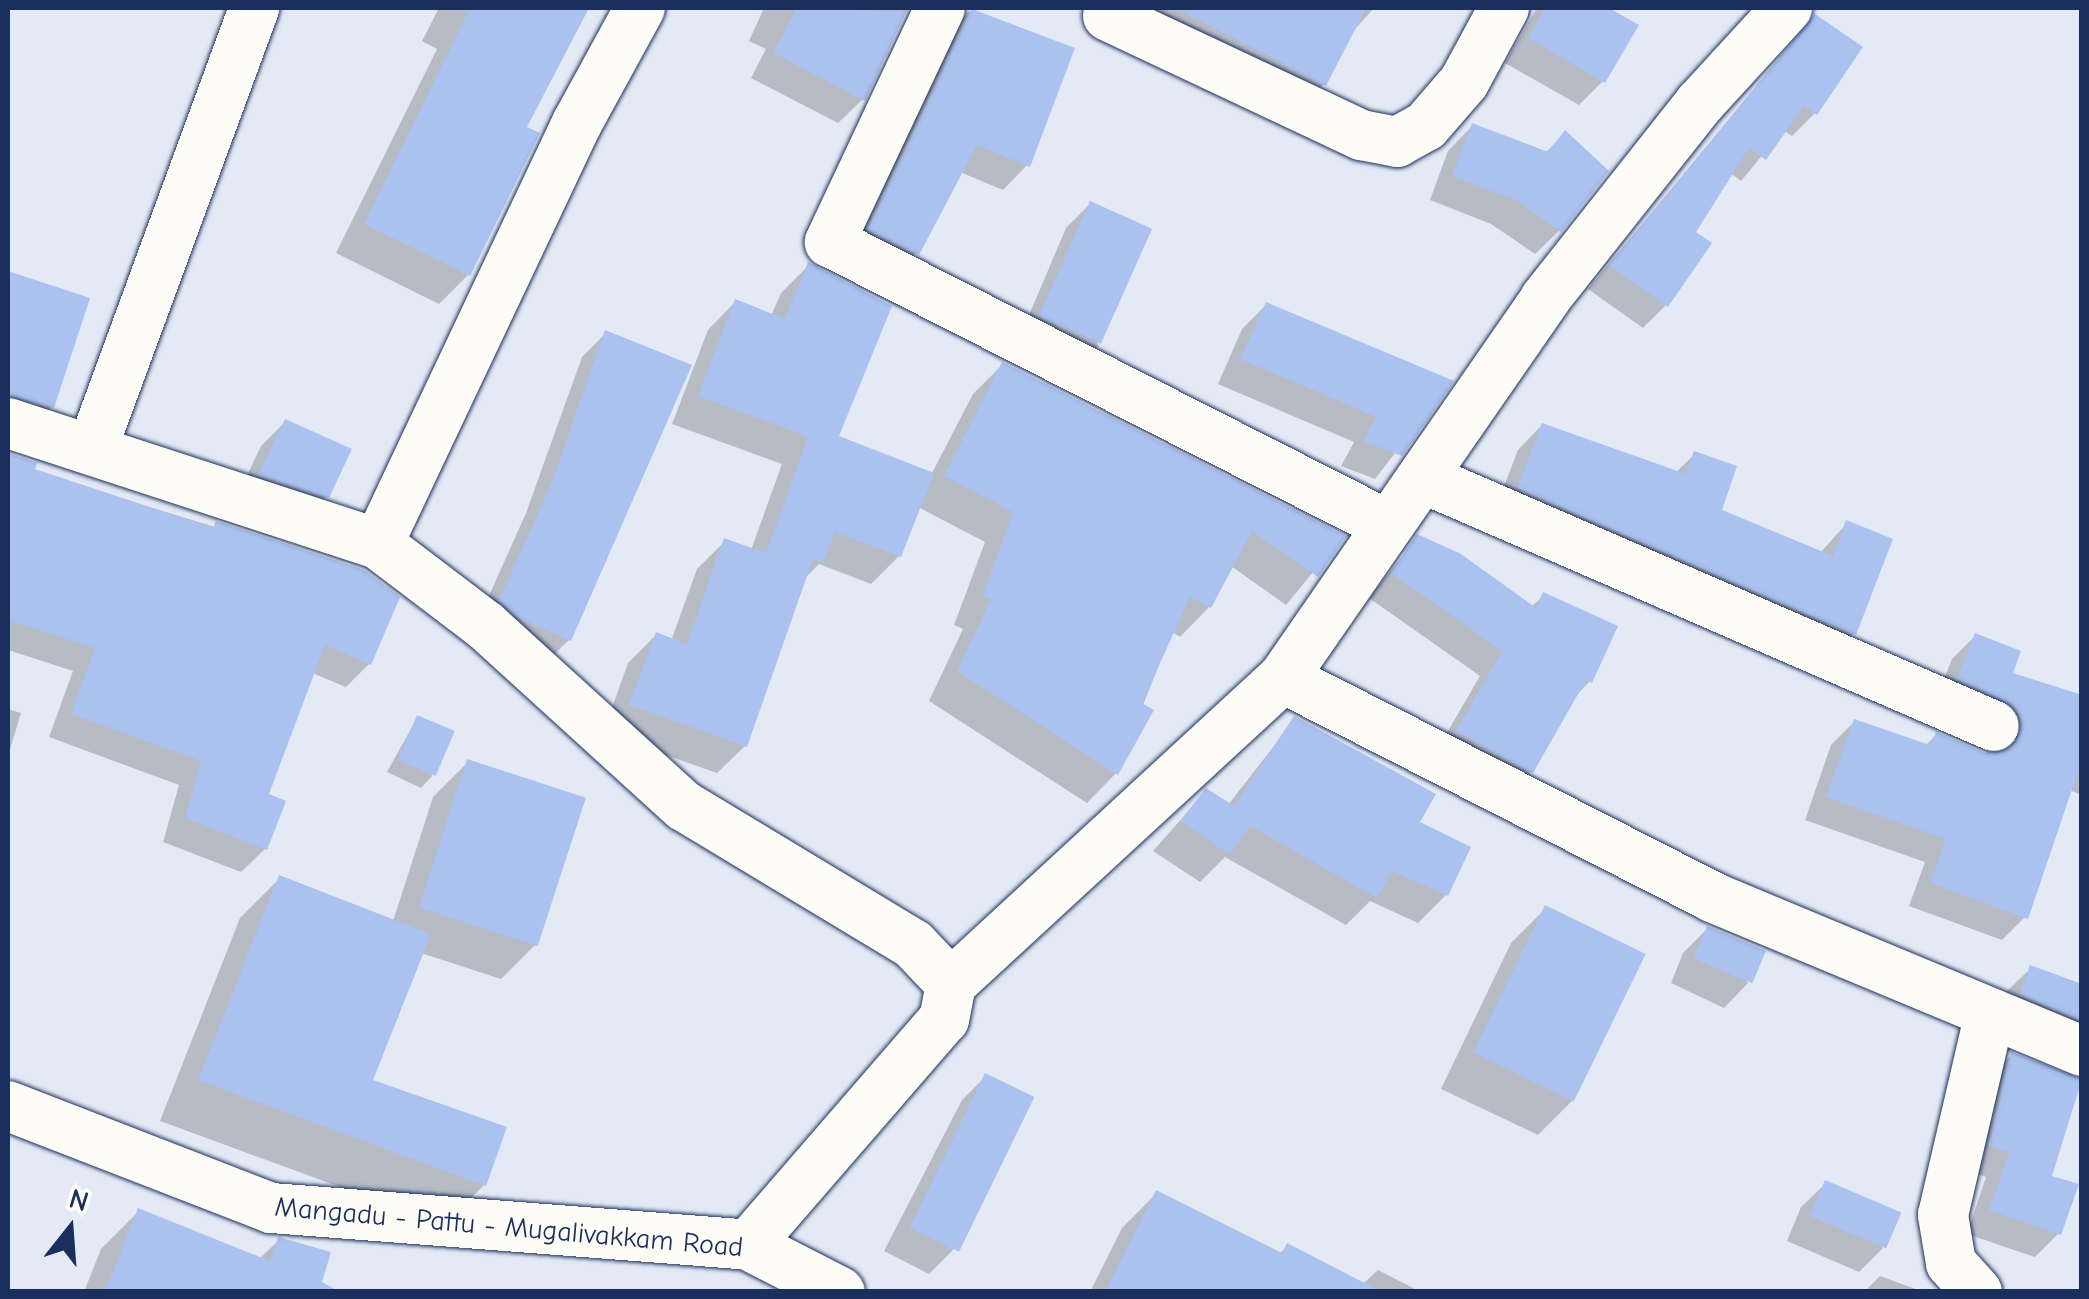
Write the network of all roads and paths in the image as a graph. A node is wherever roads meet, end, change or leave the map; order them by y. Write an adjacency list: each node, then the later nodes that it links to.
1 (254, 8): 8 (street)
2 (640, 8): 11 (street)
3 (940, 8): 10 (street)
4 (1504, 8): 6 (street)
5 (1787, 8): 9 (street)
6 (1108, 16)
7 (8, 423): 8 (street)
8 (92, 449): 11 (street)
9 (1425, 479): 10 (street); 13 (street)
10 (1388, 526): 12 (street)
11 (378, 544): 14 (street)
12 (1283, 678): 14 (street); 15 (street)
13 (1994, 726)
14 (951, 984): 18 (street)
15 (1989, 1017): 16 (street); 20 (street)
16 (2082, 1051)
17 (8, 1106): 18 (street, Mangadu - Pattu - Mugalivakkam Road)
18 (748, 1245): 19 (street, Mangadu - Pattu - Mugalivakkam Road)
19 (840, 1292)
20 (1977, 1292)

